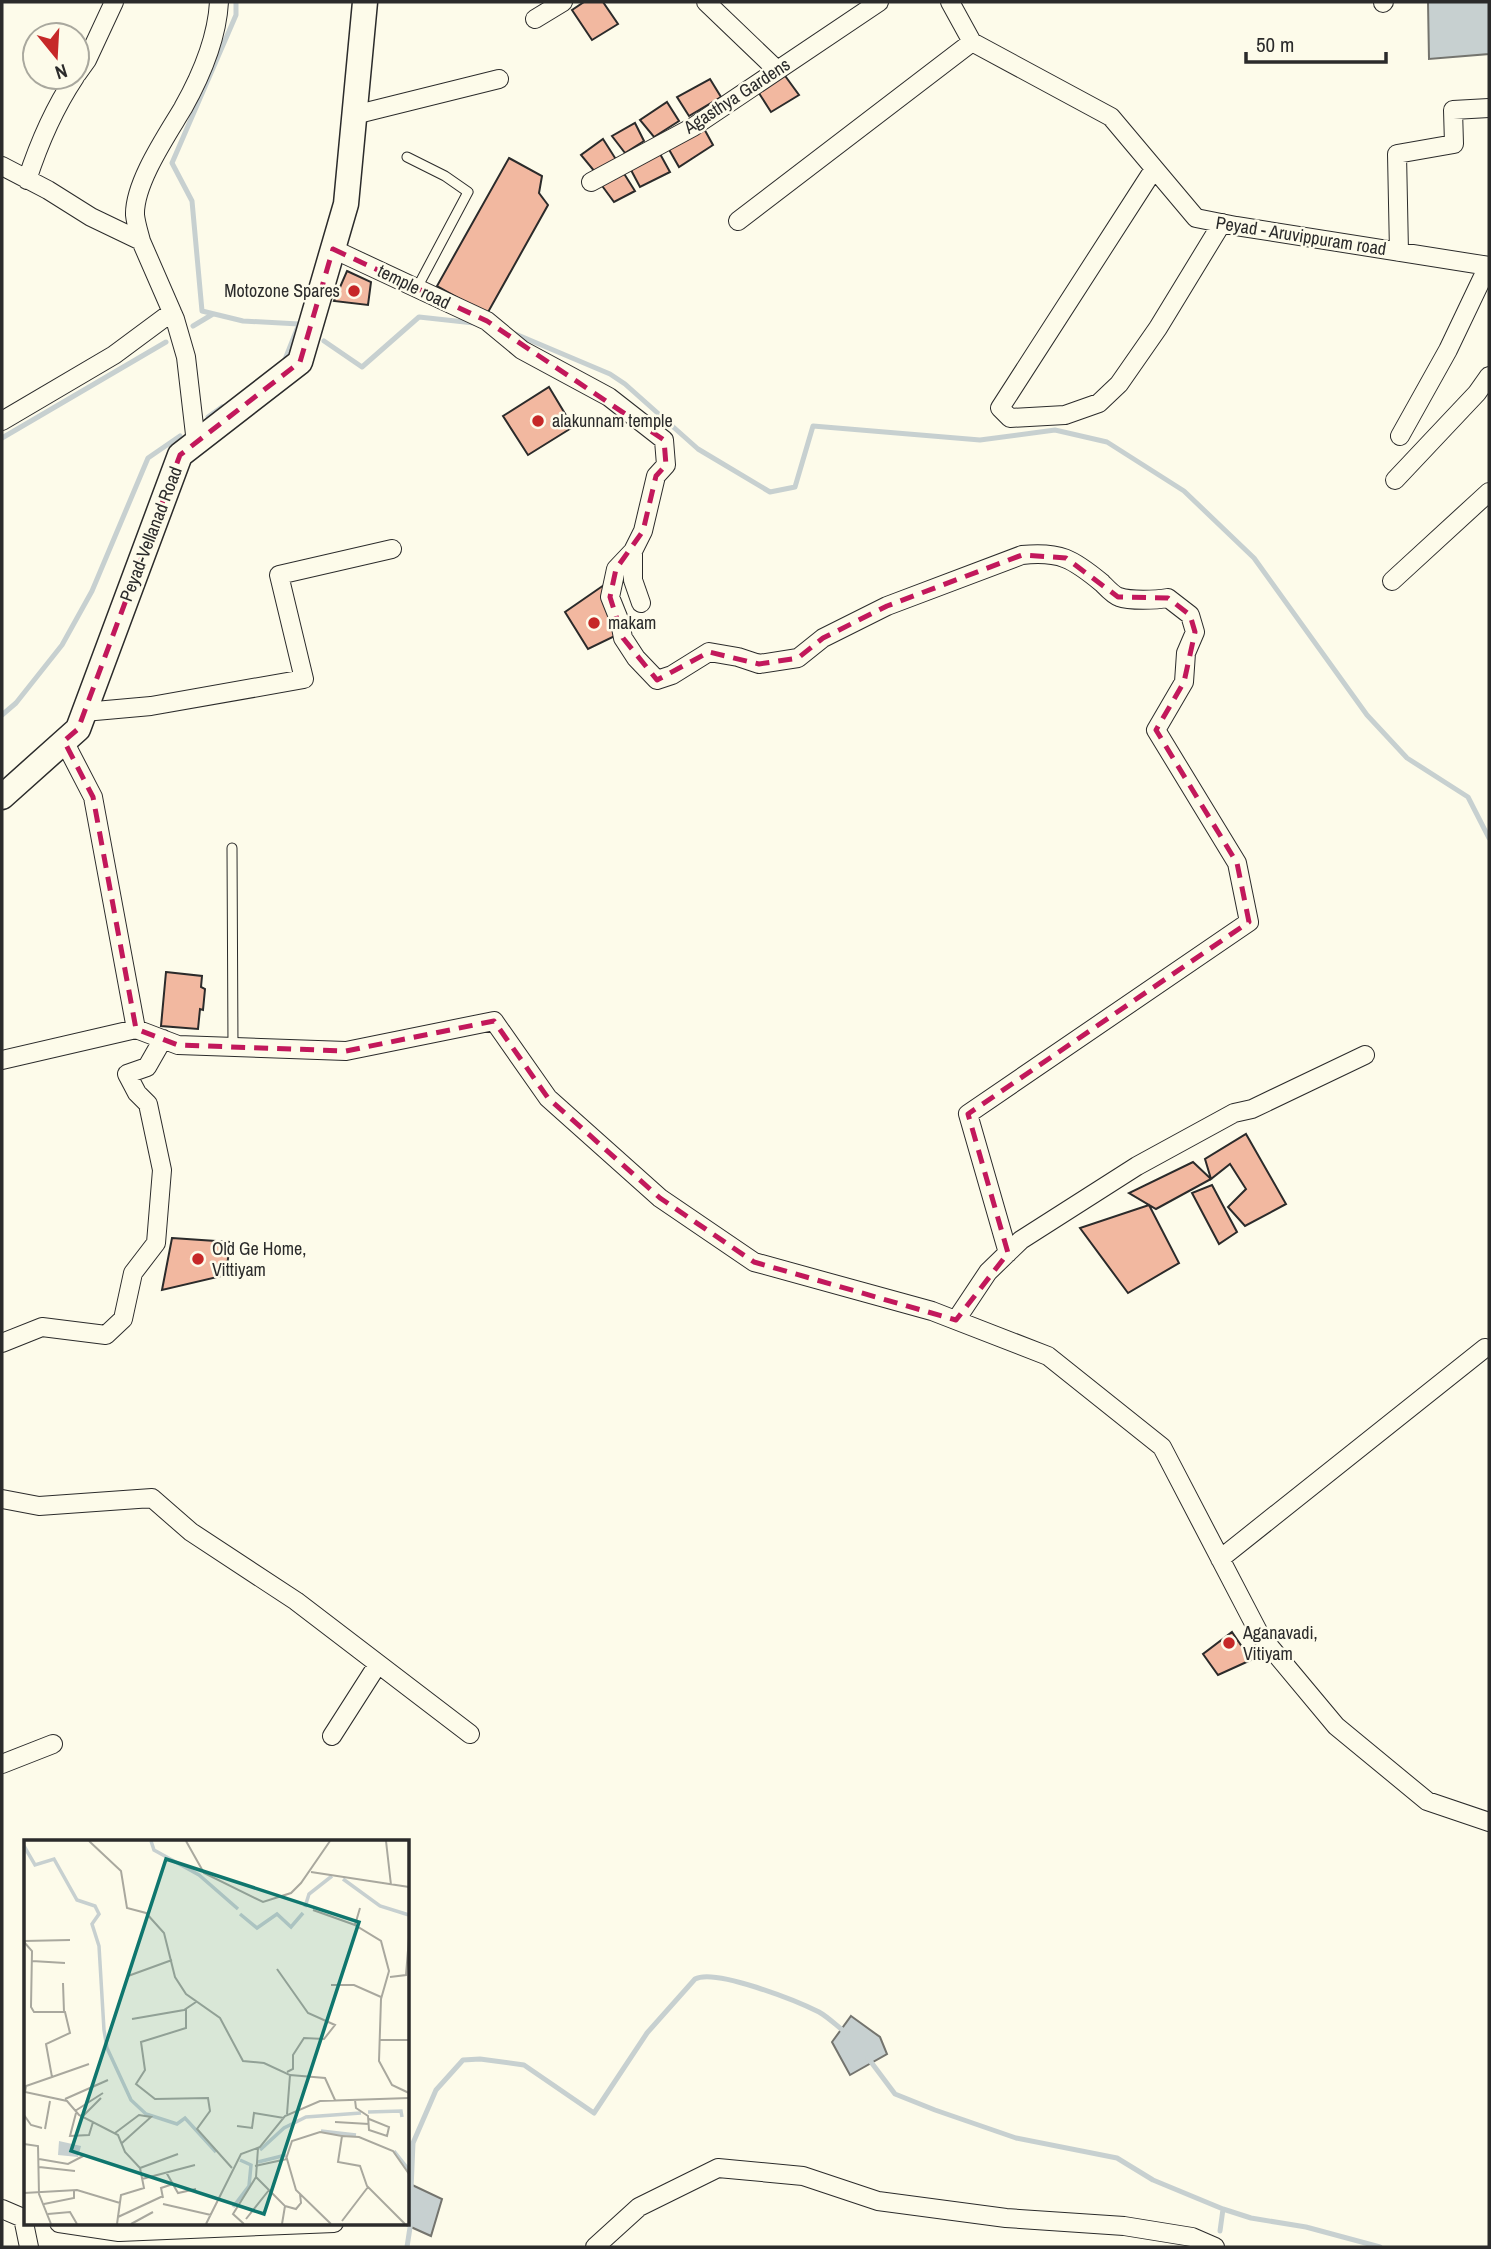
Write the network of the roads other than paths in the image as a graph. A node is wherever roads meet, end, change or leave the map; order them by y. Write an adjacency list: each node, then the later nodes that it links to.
1 (114, 2): 10 (street)
2 (219, 2): 23 (street)
3 (365, 2): 15 (main road, Peyad-Vellanad Road)
4 (563, 2): 8 (street)
5 (706, 2): 11 (street)
6 (879, 2): 11 (street, Agasthya Gardens)
7 (950, 2): 9 (street)
8 (535, 19)
9 (972, 42): 18 (street, Peyad - Aruvippuram road); 21 (street)
10 (91, 51)
11 (778, 70): 20 (street, Agasthya Gardens)
12 (499, 79): 15 (street)
13 (65, 91): 19 (street)
14 (1489, 108): 24 (street)
15 (354, 115): 25 (main road, Peyad-Vellanad Road)
16 (407, 157): 27 (lane)
17 (2, 166): 19 (street)
18 (1154, 169): 22 (street, Peyad - Aruvippuram road); 22 (street)
19 (27, 180): 23 (street)
20 (591, 182)
21 (738, 221)
22 (1222, 223): 24 (street, Peyad - Aruvippuram road)
23 (141, 242): 28 (street)
24 (1399, 252): 26 (street, Peyad - Aruvippuram road)
25 (342, 253): 27 (street, temple road); 32 (main road, Peyad-Vellanad Road)
26 (1488, 266): 31 (street)
27 (417, 288): 36 (street, temple road)
28 (172, 312): 30 (street); 32 (street)
29 (1489, 376): 33 (street)
30 (2, 421)
31 (1400, 436)
32 (196, 443): 39 (main road, Peyad-Vellanad Road)
33 (1395, 480)
34 (1489, 492): 37 (street)
35 (392, 549): 39 (street)
36 (633, 551): 38 (street); 48 (street, temple road)
37 (1392, 581)
38 (641, 603)
39 (84, 712): 40 (main road, Peyad-Vellanad Road)
40 (64, 741): 41 (main road, Peyad-Vellanad Road); 43 (street)
41 (2, 797)
42 (232, 848): 45 (lane)
43 (136, 1029): 44 (street); 47 (street)
44 (163, 1039): 45 (street); 50 (street)
45 (233, 1047): 49 (street)
46 (1365, 1055): 48 (street)
47 (2, 1060)
48 (1008, 1253): 49 (street)
49 (957, 1320): 53 (street)
50 (2, 1343)
51 (1485, 1348): 53 (street)
52 (2, 1499): 54 (street)
53 (1220, 1559): 59 (street)
54 (379, 1664): 55 (street); 56 (street)
55 (470, 1734)
56 (332, 1736)
57 (53, 1744): 58 (street)
58 (2, 1764)
59 (1489, 1822)
60 (2, 2210): 61 (street)
61 (24, 2218)
62 (26, 2224): 65 (street)
63 (66, 2224): 64 (street)
64 (310, 2224)
65 (29, 2247)
66 (595, 2247): 67 (street)
67 (1215, 2247)

